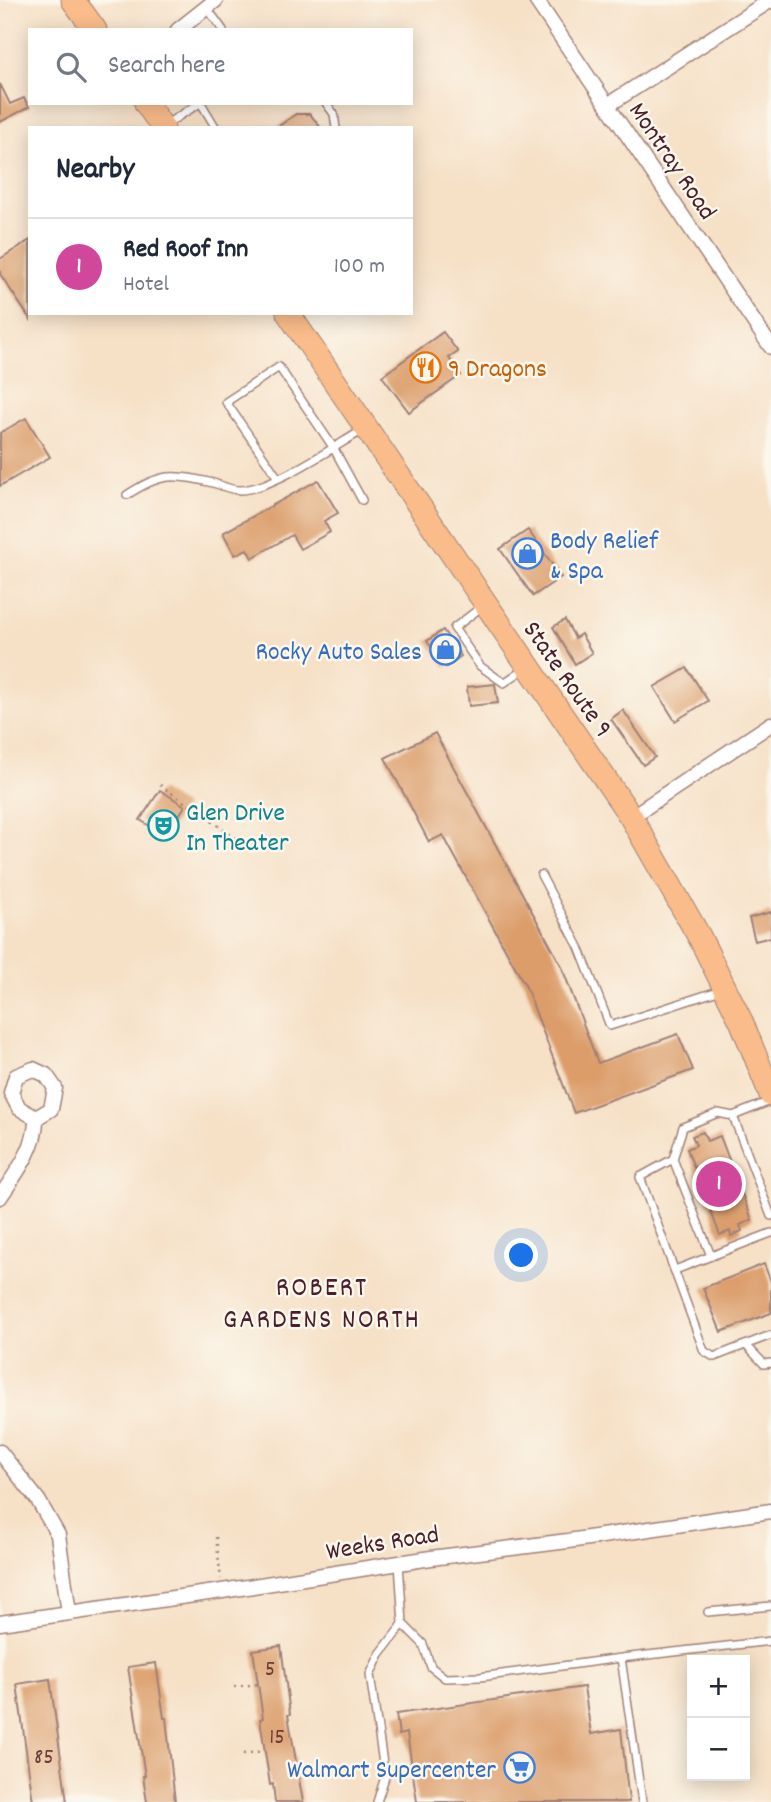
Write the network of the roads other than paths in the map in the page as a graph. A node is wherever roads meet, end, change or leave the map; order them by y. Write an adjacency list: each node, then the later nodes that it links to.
1 (73, 0): 5 (main road)
2 (536, 0): 12 (street, Montray Road)
3 (771, 0): 12 (street)
4 (211, 4): 6 (street); 7 (lane)
5 (93, 28)
6 (181, 28)
7 (222, 28)
8 (147, 105): 13 (main road)
9 (197, 105): 14 (lane)
10 (201, 105): 15 (lane)
11 (327, 105): 16 (lane)
12 (608, 105): 18 (street, Montray Road)
13 (161, 126)
14 (164, 126)
15 (215, 126)
16 (336, 126)
17 (289, 315): 19 (main road, State Route 9)
18 (771, 347)
19 (365, 429): 20 (lane); 24 (main road, State Route 9)
20 (333, 447): 21 (lane); 21 (lane); 23 (lane)
21 (278, 478): 22 (lane)
22 (127, 495)
23 (362, 500)
24 (485, 605): 25 (main road, State Route 9); 25 (lane)
25 (527, 667): 27 (main road, State Route 9)
26 (771, 724): 27 (street)
27 (631, 817): 29 (main road, State Route 9)
28 (541, 875): 29 (lane)
29 (725, 989): 30 (main road, State Route 9)
30 (771, 1095)
31 (771, 1101): 32 (lane)
32 (733, 1116): 34 (lane); 36 (lane)
33 (36, 1118): 35 (street)
34 (673, 1159): 38 (lane); 39 (lane)
35 (0, 1197)
36 (771, 1216)
37 (771, 1233): 38 (lane)
38 (711, 1256): 39 (lane)
39 (675, 1270): 41 (lane)
40 (771, 1335): 41 (lane)
41 (746, 1345): 42 (lane)
42 (771, 1363)
43 (0, 1452): 48 (street)
44 (771, 1511): 45 (street, Weeks Road)
45 (399, 1563): 48 (street, Weeks Road); 50 (lane)
46 (771, 1606): 47 (lane)
47 (708, 1612)
48 (69, 1613): 49 (street, Weeks Road)
49 (0, 1623)
50 (403, 1624): 52 (lane); 53 (lane)
51 (771, 1641): 52 (lane)
52 (621, 1657): 54 (lane)
53 (377, 1802)
54 (642, 1802)

